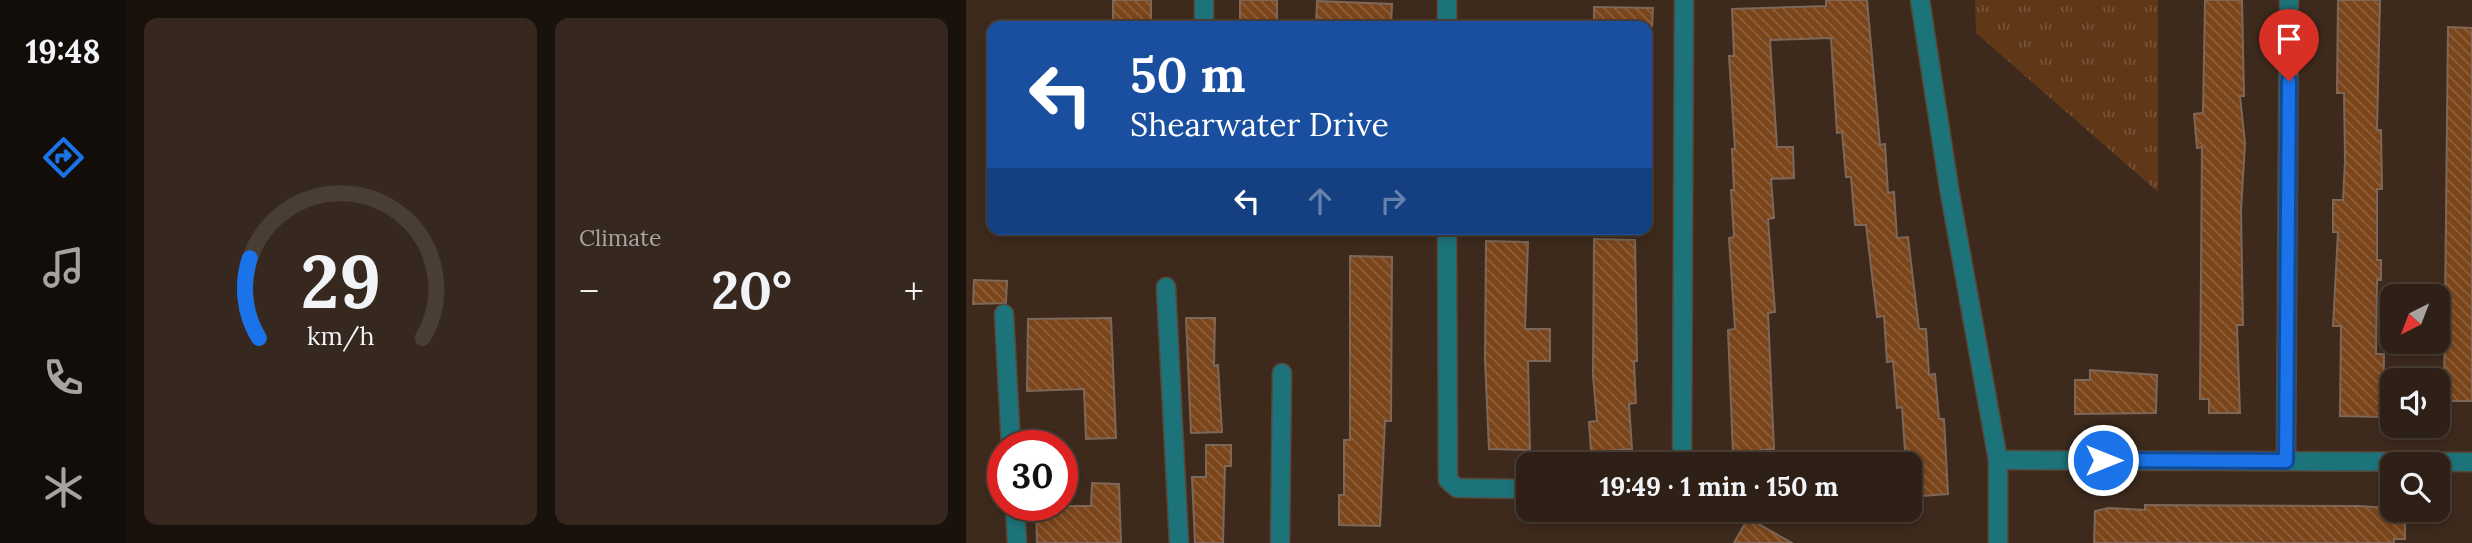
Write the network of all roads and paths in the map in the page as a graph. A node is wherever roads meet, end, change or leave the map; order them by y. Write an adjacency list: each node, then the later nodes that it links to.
1 (1204, 0): 6 (street)
2 (1447, 0): 7 (street)
3 (1684, 0): 13 (street)
4 (1920, 0): 14 (street)
5 (2289, 0): 15 (street)
6 (1204, 21)
7 (1447, 21)
8 (1447, 235): 17 (street)
9 (1166, 286): 20 (street)
10 (1004, 314): 12 (street)
11 (1282, 373): 21 (street)
12 (1011, 430)
13 (1682, 452)
14 (1998, 460): 15 (street); 22 (street)
15 (2286, 461): 16 (street)
16 (2472, 462)
17 (1516, 489)
18 (1016, 521): 19 (street)
19 (1017, 543)
20 (1180, 543)
21 (1280, 543)
22 (1998, 543)

